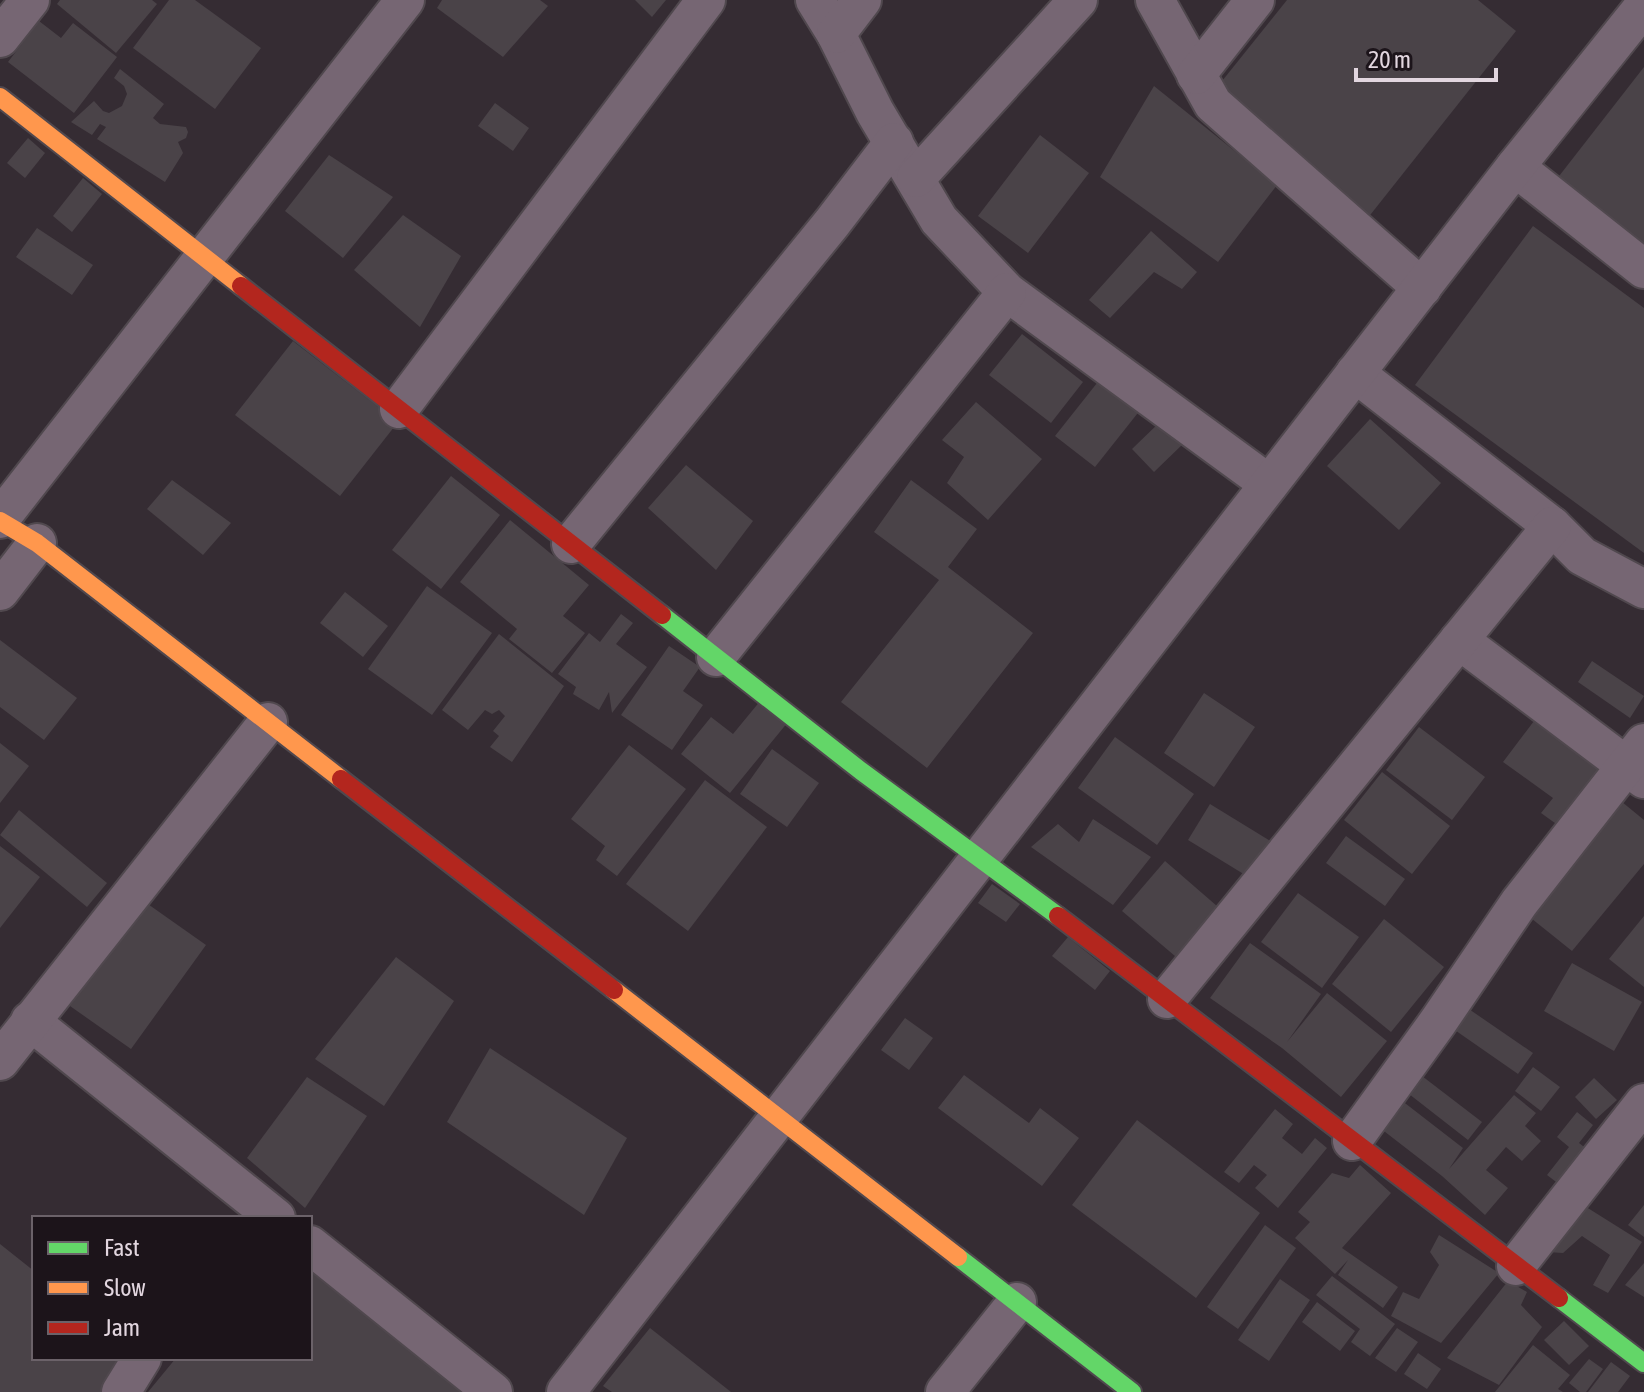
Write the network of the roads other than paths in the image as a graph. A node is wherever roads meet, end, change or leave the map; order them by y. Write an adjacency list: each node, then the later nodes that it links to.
1 (30, 0): 11 (street)
2 (405, 0): 17 (street)
3 (706, 0): 22 (street)
4 (815, 0): 10 (street)
5 (862, 0): 10 (street)
6 (1078, 0): 16 (street)
7 (1155, 0): 12 (street)
8 (1255, 0): 12 (street)
9 (1644, 6): 15 (street)
10 (836, 34): 14 (street)
11 (0, 38)
12 (1196, 75): 19 (street)
13 (0, 97): 17 (street)
14 (894, 142): 16 (street); 27 (street)
15 (1515, 167): 18 (street); 19 (street)
16 (916, 178): 20 (street)
17 (205, 255): 22 (street); 24 (street)
18 (1644, 269)
19 (1422, 288): 21 (street)
20 (1007, 292): 23 (street); 31 (street)
21 (1355, 373): 23 (street); 25 (street)
22 (399, 409): 27 (street)
23 (1269, 484): 34 (street)
24 (0, 520): 26 (street)
25 (1552, 526): 28 (street); 30 (street)
26 (37, 543): 29 (street); 32 (street)
27 (571, 544): 31 (street)
28 (1644, 589)
29 (0, 591)
30 (1459, 640): 33 (street); 35 (street)
31 (716, 657): 34 (street)
32 (268, 722): 36 (street); 39 (street)
33 (1638, 762): 40 (street)
34 (981, 857): 35 (street); 39 (street)
35 (1167, 999): 40 (street)
36 (30, 1021): 37 (street); 41 (street)
37 (0, 1061)
38 (1644, 1103): 44 (street)
39 (780, 1118): 45 (street); 50 (street)
40 (1352, 1141): 44 (street)
41 (237, 1206): 42 (street)
42 (270, 1216)
43 (312, 1247): 49 (street)
44 (1516, 1266): 47 (street)
45 (1017, 1302): 51 (street); 52 (street)
46 (141, 1360): 48 (street)
47 (1644, 1363)
48 (121, 1392)
49 (493, 1392)
50 (566, 1392)
51 (945, 1392)
52 (1132, 1392)

